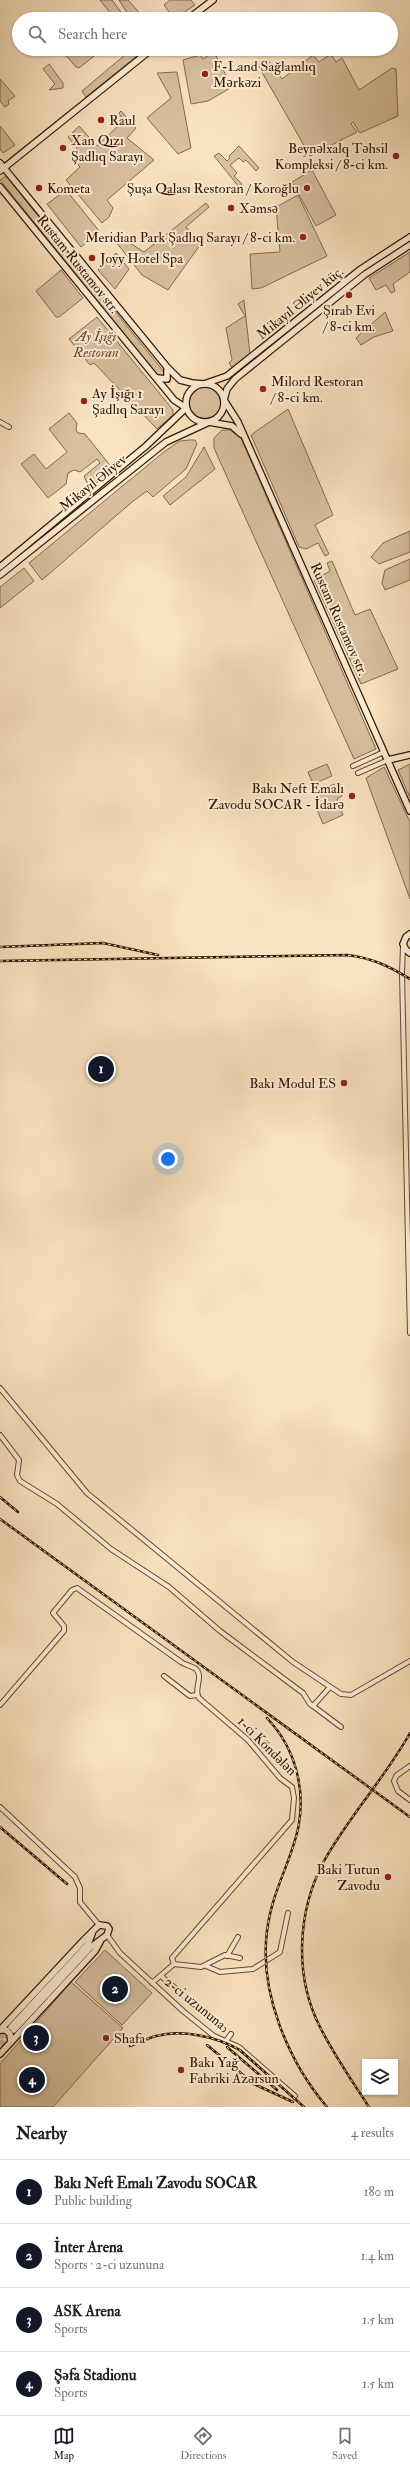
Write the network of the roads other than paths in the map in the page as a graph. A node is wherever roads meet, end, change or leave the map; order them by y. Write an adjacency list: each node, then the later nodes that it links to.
1 (213, 0): 2 (main road)
2 (197, 12)
3 (143, 56): 4 (main road)
4 (1, 167): 8 (main road, Rustam Rustamov str.)
5 (0, 187): 9 (main road, Rustam Rustamov str.)
6 (410, 237): 10 (main road, Mikayıl Əliyev küç.)
7 (410, 245): 12 (main road)
8 (167, 367): 9 (main road); 10 (main road, Rustam Rustamov str.)
9 (155, 377): 11 (main road, Rustam Rustamov str.)
10 (204, 384): 12 (main road); 13 (main road)
11 (174, 400): 13 (main road, Rustam Rustamov str.); 14 (main road)
12 (224, 400): 16 (main road); 18 (main road, Rustam Rustamov str.)
13 (186, 408): 14 (main road, Mikayıl Əliyev); 16 (main road)
14 (176, 420): 19 (main road, Mikayıl Əliyev)
15 (0, 422): 17 (street)
16 (209, 422): 18 (main road); 20 (main road, Mikayıl Əliyev)
17 (9, 427)
18 (244, 437): 21 (main road, Rustam Rustamov str.)
19 (0, 567)
20 (0, 575)
21 (384, 752): 23 (main road, Rustam Rustamov str.); 24 (street)
22 (410, 755): 23 (main road)
23 (388, 760): 25 (street); 26 (main road, Rustam Rustamov str.)
24 (353, 766)
25 (358, 774)
26 (410, 810)
27 (410, 934): 28 (main road)
28 (403, 944): 29 (main road); 30 (street)
29 (410, 954): 30 (street)
30 (403, 959): 31 (street)
31 (410, 1333)
32 (0, 1388): 36 (street)
33 (0, 1435): 39 (street)
34 (410, 1661): 36 (street)
35 (164, 1676): 37 (street)
36 (330, 1687): 39 (street)
37 (197, 1695): 38 (street); 52 (street, 1-ci Köndələn)
38 (0, 1705)
39 (313, 1706): 40 (street)
40 (341, 1727)
41 (409, 1767): 42 (street)
42 (410, 1800)
43 (0, 1807): 45 (street)
44 (288, 1913): 53 (street)
45 (99, 1926): 46 (main road); 47 (main road); 47 (main road)
46 (92, 1933): 49 (main road); 57 (main road)
47 (107, 1935): 49 (main road); 55 (street, 2-ci uzununa)
48 (238, 1937): 50 (street)
49 (101, 1941): 60 (main road)
50 (227, 1956): 51 (street); 53 (street)
51 (240, 1958)
52 (174, 1964): 53 (street); 54 (street)
53 (206, 1966)
54 (161, 1976): 55 (street); 56 (street)
55 (152, 1982): 59 (street, 2-ci uzununa)
56 (223, 2029)
57 (0, 2030): 60 (main road)
58 (231, 2034): 59 (street)
59 (226, 2041): 62 (street, 2-ci uzununa)
60 (11, 2042): 61 (main road)
61 (0, 2054)
62 (295, 2096)

